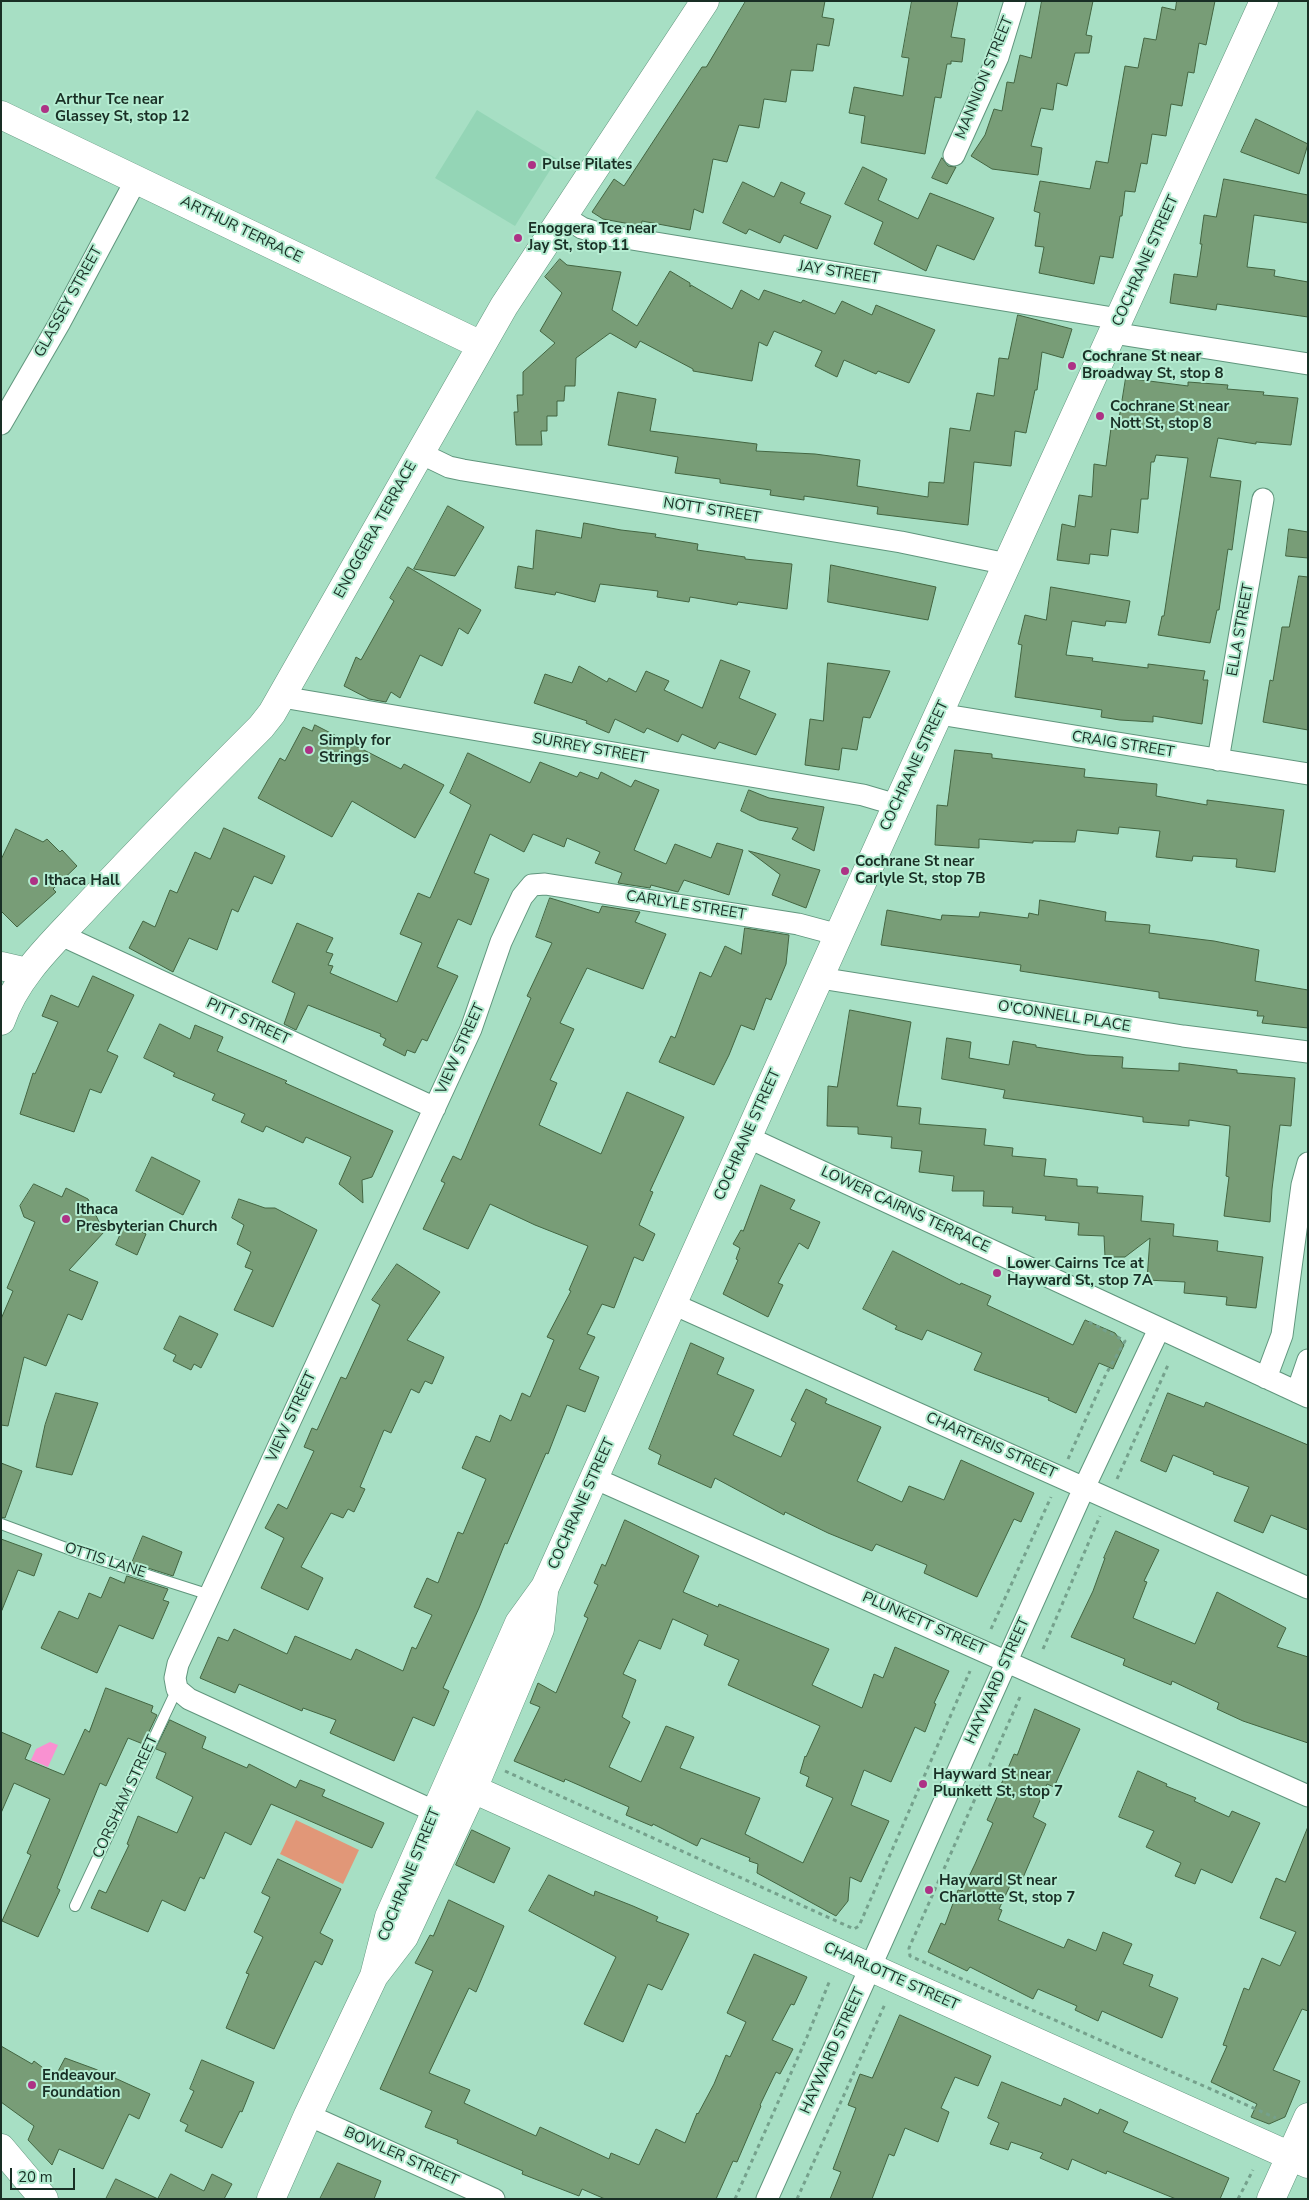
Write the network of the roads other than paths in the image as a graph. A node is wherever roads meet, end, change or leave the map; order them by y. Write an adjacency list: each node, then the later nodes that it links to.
1 (705, 1): 7 (street, ENOGGERA TERRACE)
2 (1015, 1): 5 (street, MANNION STREET)
3 (1264, 1): 8 (street, COCHRANE STREET)
4 (1, 115): 6 (street, ARTHUR TERRACE)
5 (954, 155)
6 (136, 180): 9 (street, ARTHUR TERRACE); 11 (street, GLASSEY STREET)
7 (563, 216): 8 (street, JAY STREET); 9 (street, ENOGGERA TERRACE)
8 (1116, 326): 10 (street, JAY STREET); 14 (street, COCHRANE STREET)
9 (480, 345): 12 (street, ENOGGERA TERRACE)
10 (1308, 364)
11 (1, 424)
12 (420, 453): 14 (street, NOTT STREET); 15 (street, ENOGGERA TERRACE)
13 (1263, 499): 17 (street, ELLA STREET)
14 (1007, 564): 16 (street, COCHRANE STREET)
15 (282, 697): 19 (street, SURREY STREET); 21 (street, ENOGGERA TERRACE)
16 (939, 714): 17 (street, CRAIG STREET); 19 (street, COCHRANE STREET)
17 (1218, 760): 18 (street, CRAIG STREET)
18 (1308, 774)
19 (897, 805): 22 (street, COCHRANE STREET)
20 (532, 886): 22 (street, CARLYLE STREET); 28 (street, VIEW STREET)
21 (61, 935): 24 (street, ENOGGERA TERRACE); 28 (street, PITT STREET)
22 (839, 935): 25 (street, COCHRANE STREET)
23 (1, 966): 24 (street)
24 (27, 972): 26 (street, ENOGGERA TERRACE)
25 (820, 978): 27 (street, O'CONNELL PLACE); 29 (street, COCHRANE STREET)
26 (1, 1021)
27 (1308, 1052)
28 (435, 1108): 41 (street, VIEW STREET)
29 (747, 1138): 31 (street, COCHRANE STREET); 32 (street, LOWER CAIRNS TERRACE)
30 (1308, 1163): 34 (street)
31 (673, 1304): 36 (street, COCHRANE STREET); 37 (street, CHARTERIS STREET)
32 (1159, 1329): 34 (street, LOWER CAIRNS TERRACE); 37 (street, HAYWARD STREET)
33 (1308, 1360): 35 (street)
34 (1266, 1378): 35 (street, LOWER CAIRNS TERRACE)
35 (1302, 1394)
36 (594, 1478): 39 (street, COCHRANE STREET); 42 (street, PLUNKETT STREET)
37 (1084, 1488): 40 (street, CHARTERIS STREET); 42 (street, HAYWARD STREET)
38 (1, 1524): 41 (lane, OTTIS LANE)
39 (545, 1587): 44 (street, COCHRANE STREET); 46 (street, COCHRANE STREET)
40 (1308, 1588)
41 (210, 1595): 43 (street, VIEW STREET)
42 (1007, 1661): 45 (street, PLUNKETT STREET); 48 (street, HAYWARD STREET)
43 (177, 1689): 46 (street); 47 (lane, CORSHAM STREET)
44 (473, 1789): 48 (street, CHARLOTTE STREET); 49 (street, COCHRANE STREET)
45 (1308, 1796)
46 (436, 1812): 49 (street, COCHRANE STREET)
47 (76, 1906)
48 (870, 1967): 53 (street, CHARLOTTE STREET); 57 (street, HAYWARD STREET)
49 (374, 1976): 50 (street, COCHRANE STREET)
50 (308, 2115): 55 (street, COCHRANE STREET); 56 (street, BOWLER STREET)
51 (1308, 2116): 53 (street)
52 (1, 2148): 54 (street)
53 (1299, 2160): 58 (street)
54 (44, 2199)
55 (271, 2199)
56 (494, 2199)
57 (766, 2199)
58 (1271, 2199)

